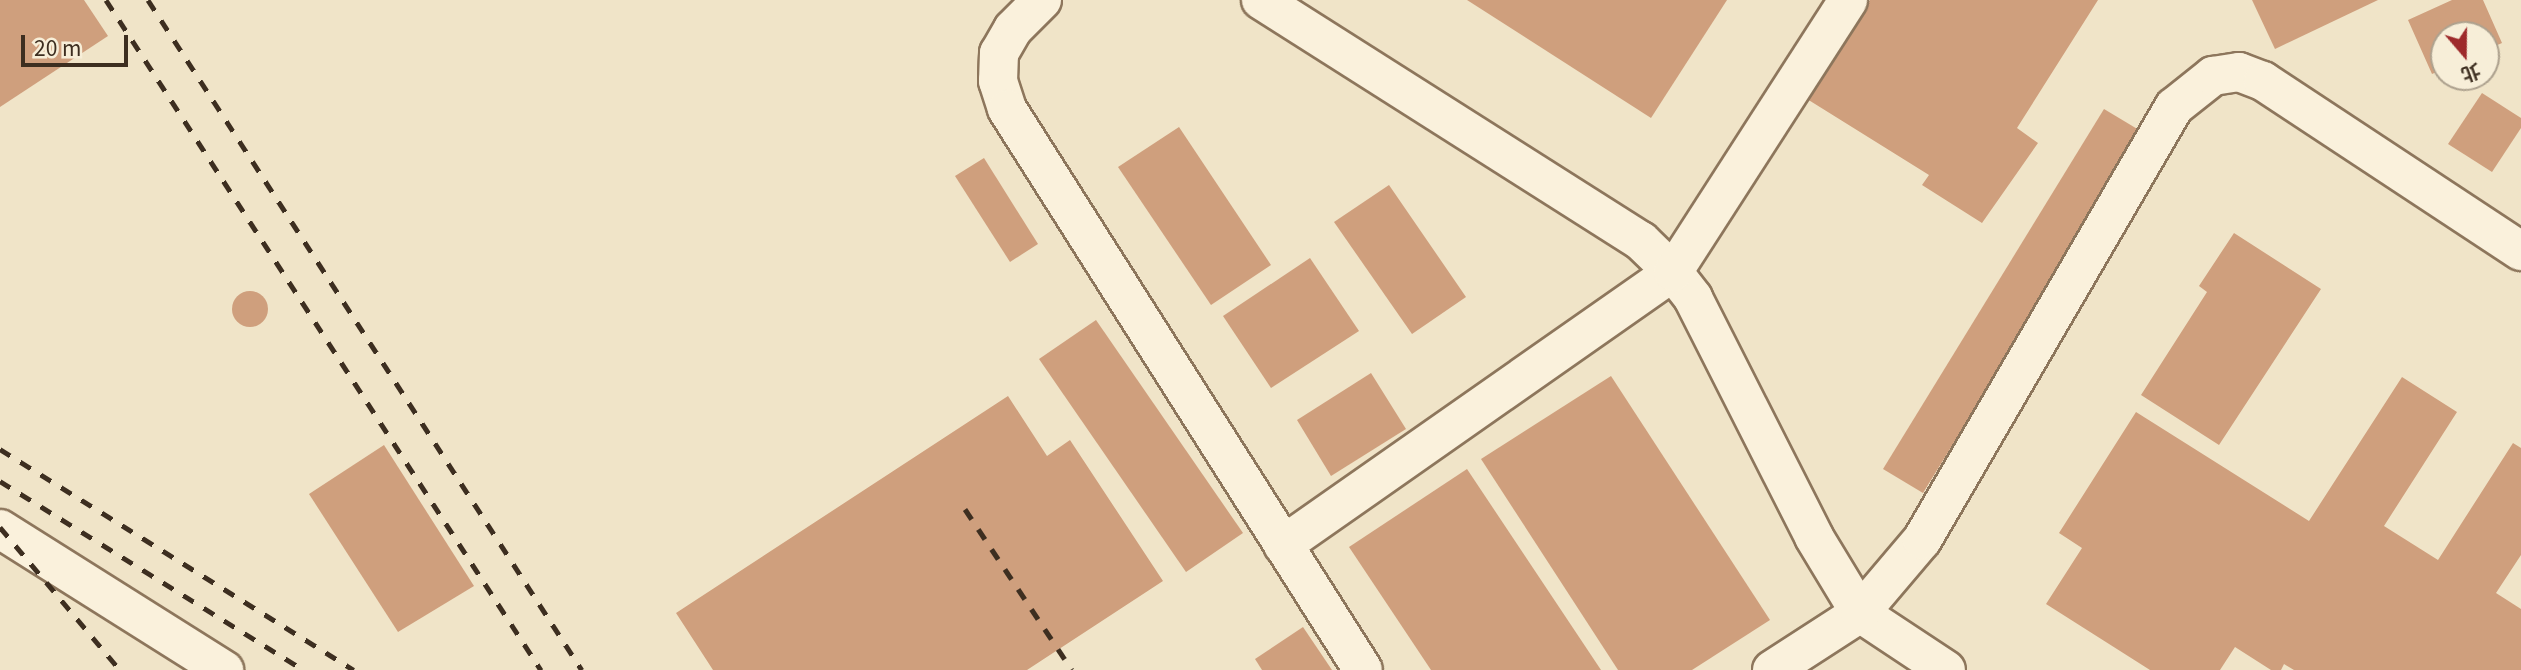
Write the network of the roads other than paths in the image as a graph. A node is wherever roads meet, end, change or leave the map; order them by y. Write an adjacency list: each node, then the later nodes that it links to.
1 (1042, 0): 7 (lane)
2 (1261, 0): 5 (lane)
3 (1848, 0): 5 (lane)
4 (2521, 251): 8 (lane)
5 (1673, 272): 7 (lane); 8 (lane)
6 (0, 529): 9 (lane)
7 (1283, 545): 10 (lane)
8 (1860, 613): 11 (lane); 12 (lane)
9 (224, 670)
10 (1363, 670)
11 (1772, 670)
12 (1946, 670)

